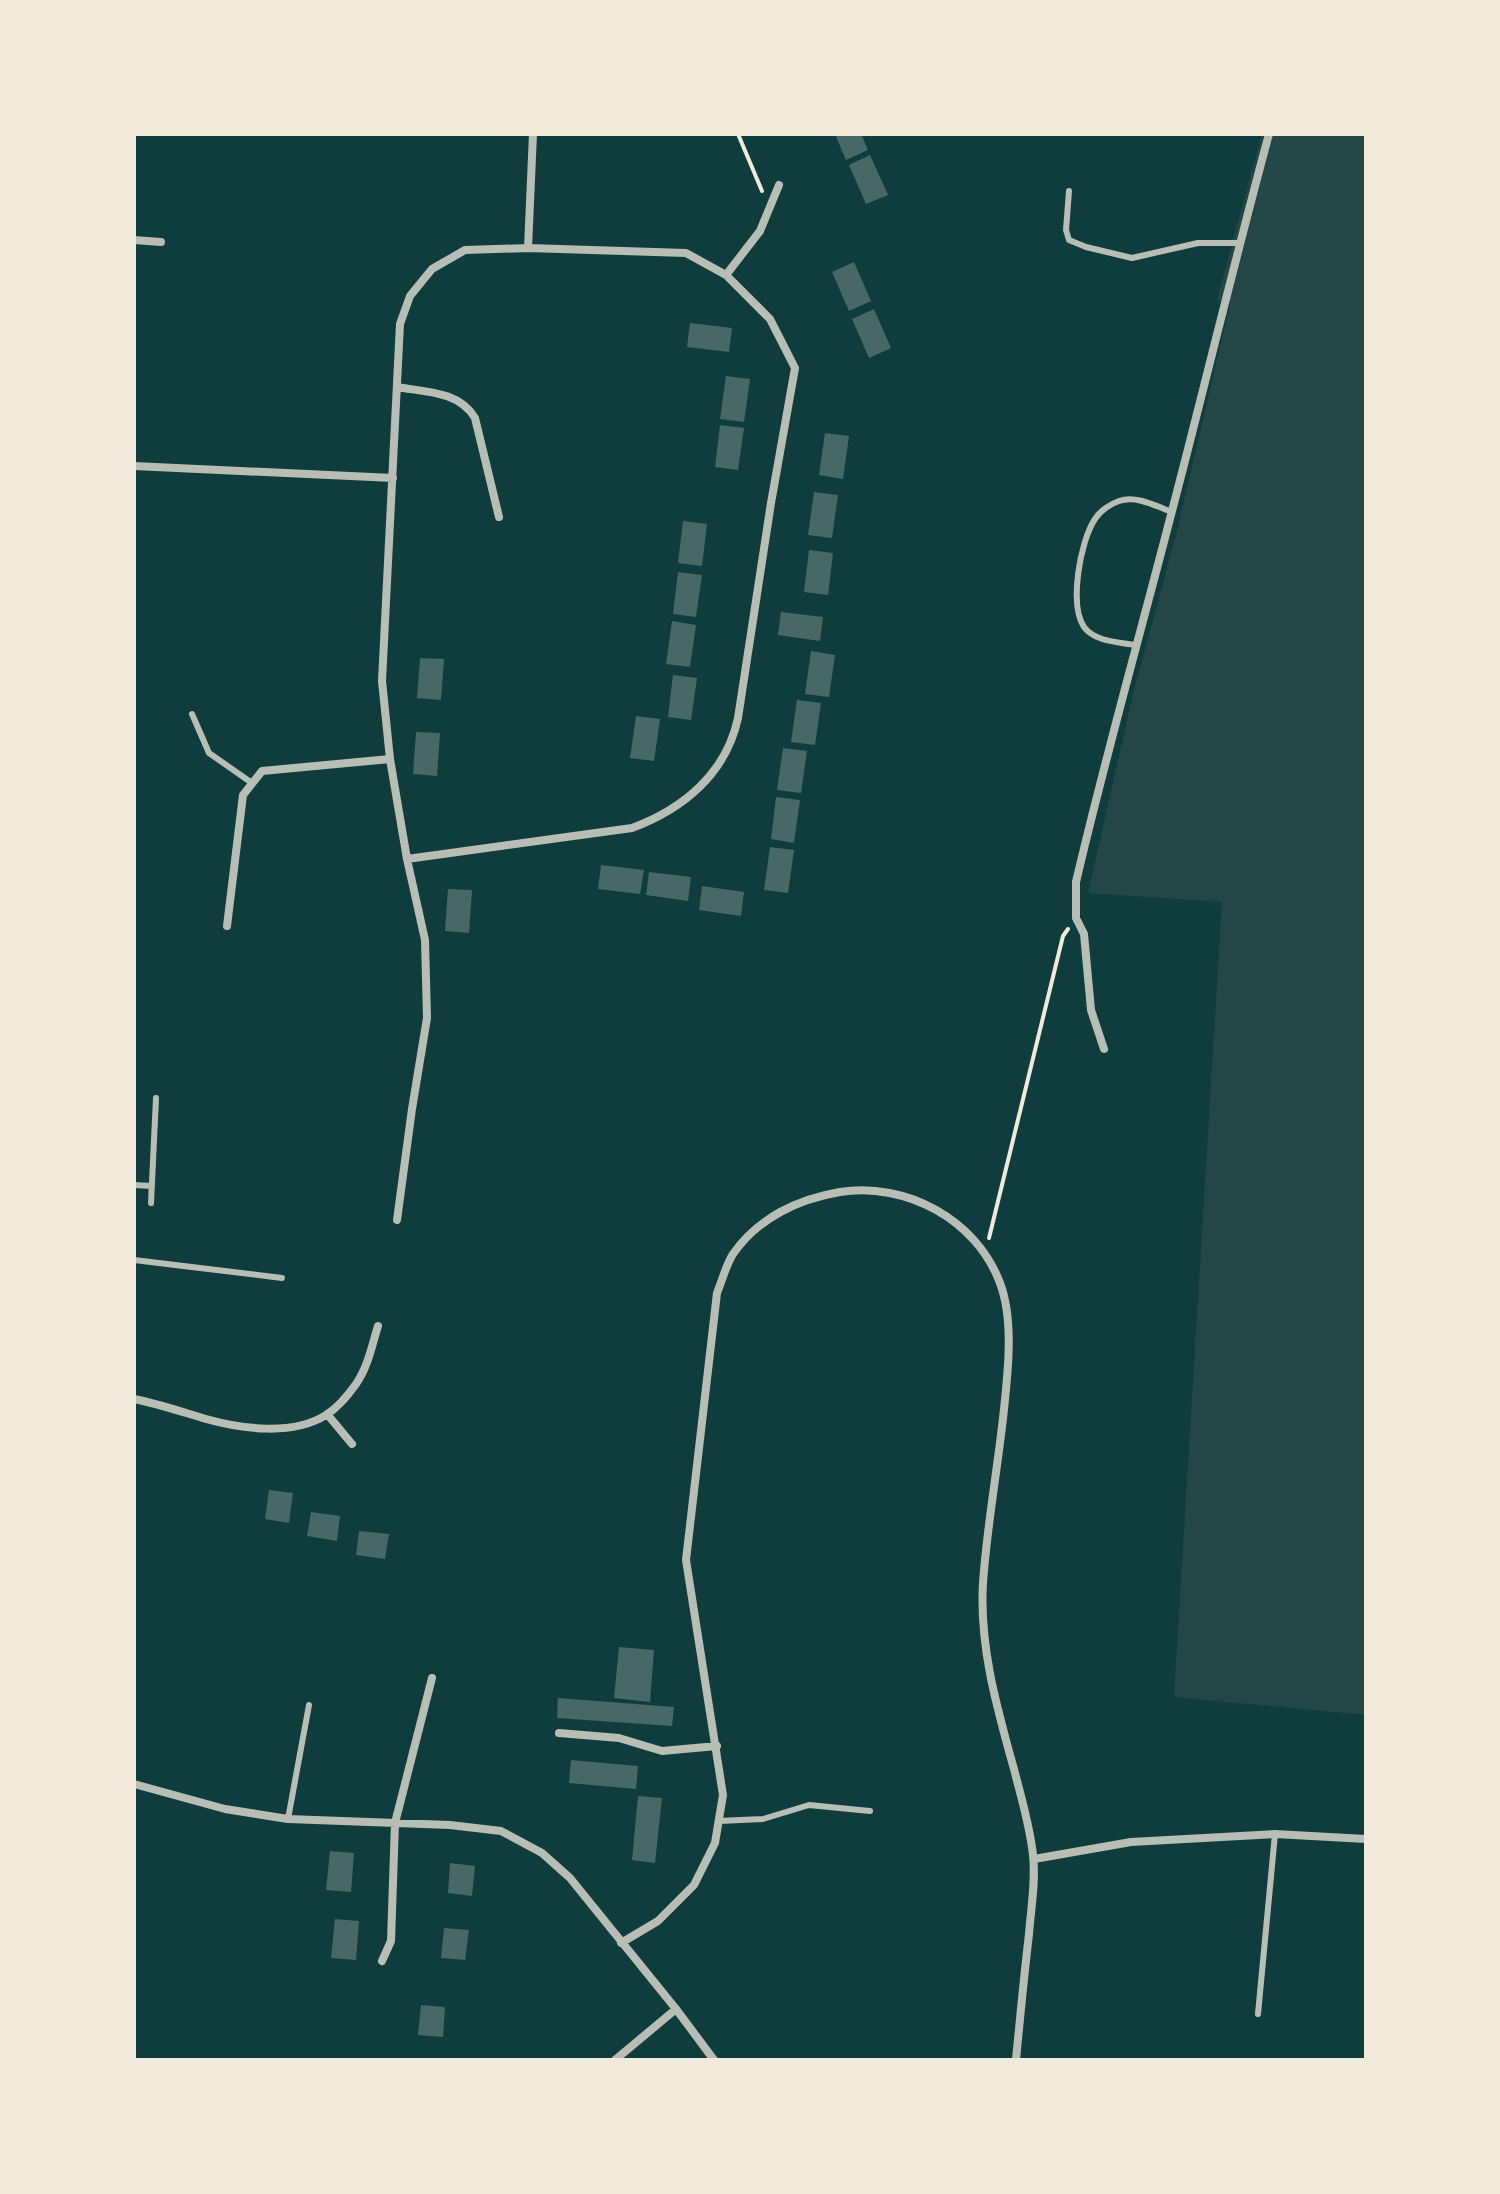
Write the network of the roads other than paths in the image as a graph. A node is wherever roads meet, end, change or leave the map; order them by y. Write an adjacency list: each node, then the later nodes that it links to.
1 (533, 134): 8 (street)
2 (1269, 134): 7 (street)
3 (779, 185): 9 (street)
4 (1069, 191): 7 (lane)
5 (134, 240): 6 (street)
6 (161, 242)
7 (1239, 243): 13 (street)
8 (528, 248): 9 (street); 10 (street)
9 (726, 275): 19 (street)
10 (397, 387): 12 (street); 14 (street)
11 (134, 466): 12 (street)
12 (393, 478): 17 (street)
13 (1172, 512): 15 (street); 15 (lane)
14 (499, 517)
15 (1135, 645): 21 (street)
16 (192, 714): 18 (lane)
17 (390, 759): 18 (street); 19 (street)
18 (252, 783): 20 (street)
19 (407, 859): 26 (street)
20 (227, 926)
21 (1104, 1049)
22 (156, 1098): 24 (lane)
23 (134, 1185): 24 (lane)
24 (152, 1186): 25 (lane)
25 (151, 1203)
26 (397, 1220)
27 (134, 1260): 28 (lane)
28 (282, 1278)
29 (378, 1326): 31 (street)
30 (134, 1399): 31 (street)
31 (327, 1414): 32 (street)
32 (352, 1444)
33 (432, 1678): 41 (street)
34 (309, 1705): 39 (lane)
35 (559, 1733): 36 (street)
36 (717, 1746): 40 (street); 44 (street)
37 (134, 1784): 39 (street)
38 (870, 1811): 40 (lane)
39 (288, 1819): 41 (street)
40 (719, 1821): 45 (street)
41 (395, 1823): 45 (street); 46 (street)
42 (1275, 1834): 43 (street); 44 (street); 48 (lane)
43 (1366, 1839)
44 (1034, 1859): 51 (street)
45 (621, 1943): 47 (street)
46 (382, 1961)
47 (676, 2009): 49 (street); 50 (street)
48 (1258, 2014)
49 (615, 2060)
50 (714, 2060)
51 (1016, 2060)

